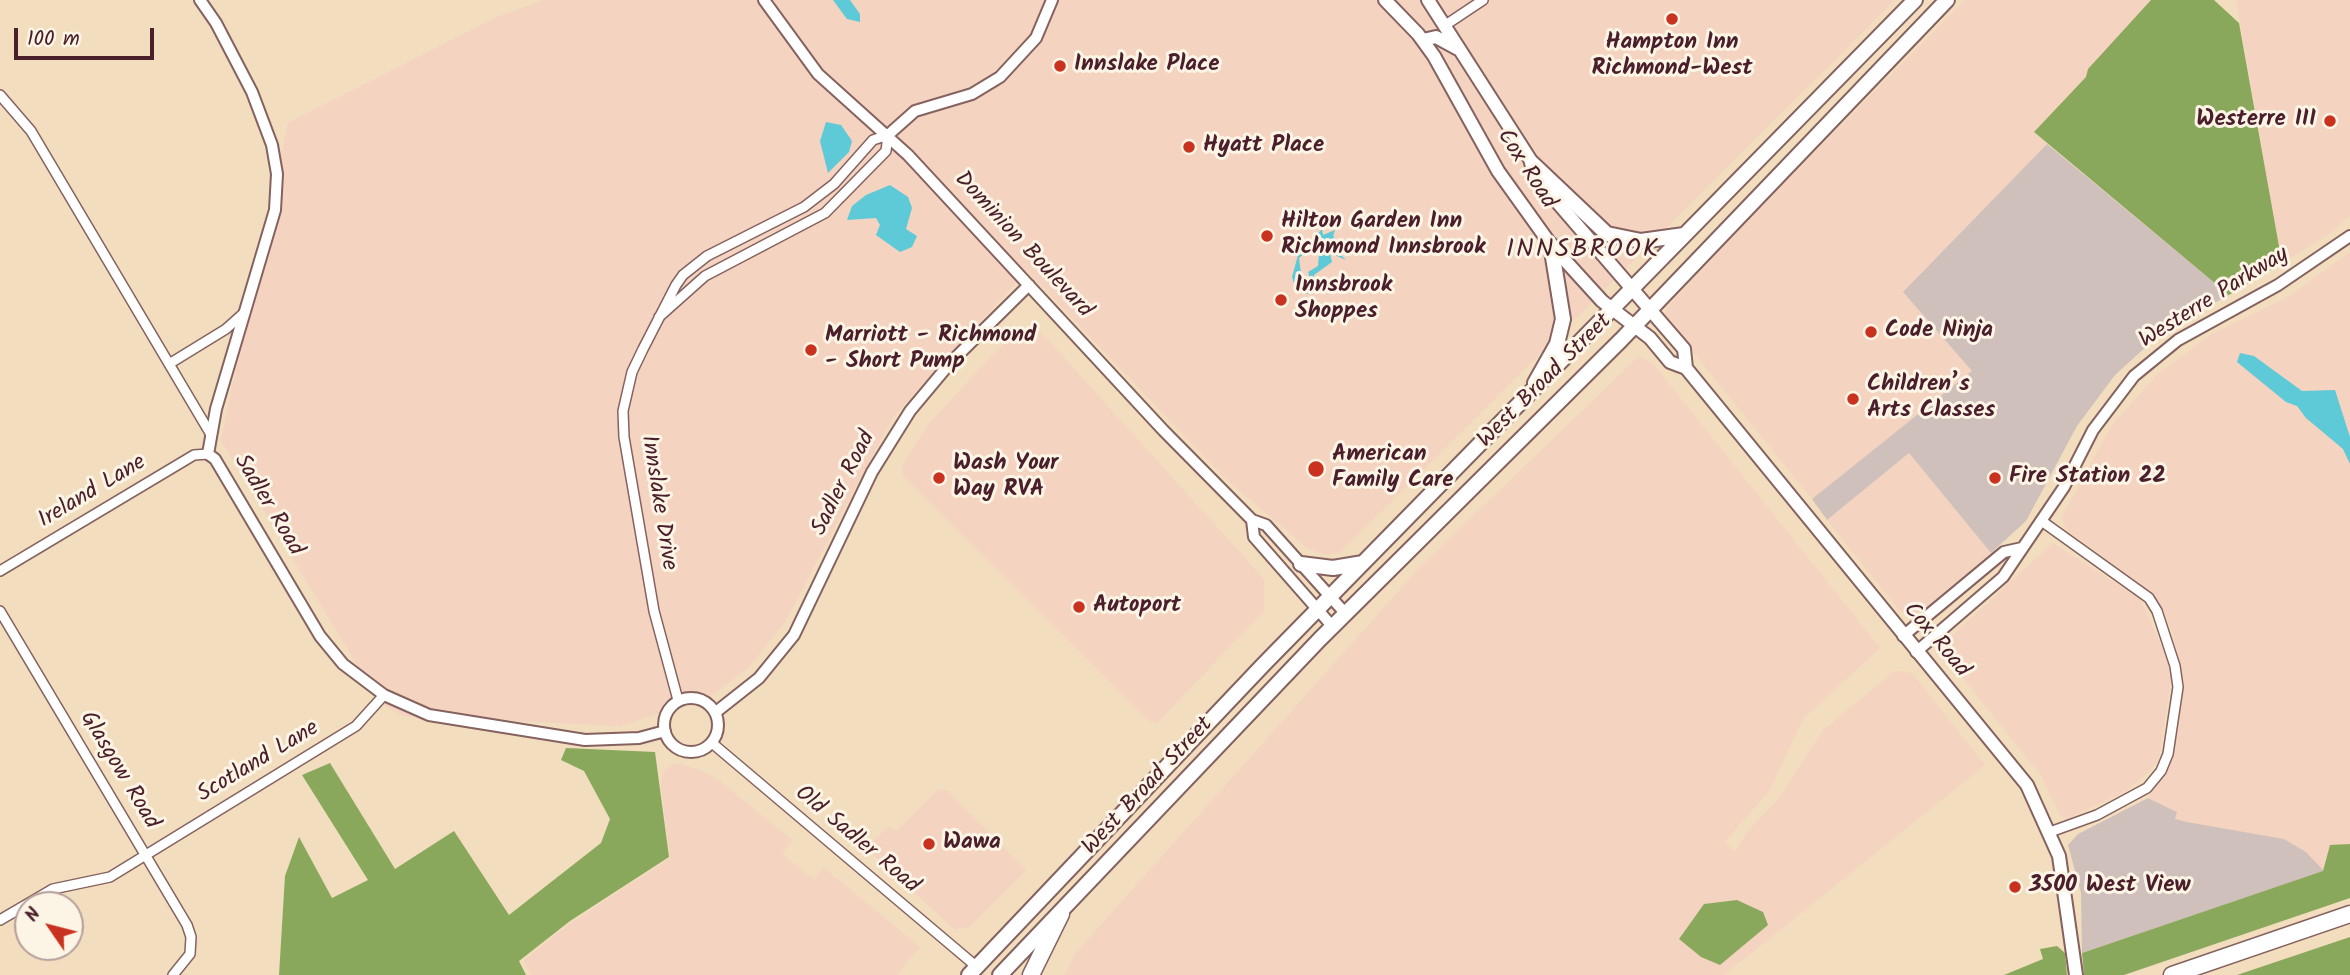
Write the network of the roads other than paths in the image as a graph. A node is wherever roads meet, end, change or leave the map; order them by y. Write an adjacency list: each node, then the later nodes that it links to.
1 (200, 0): 23 (street, Sadler Road)
2 (764, 0): 14 (street, Dominion Boulevard)
3 (1052, 0): 14 (street, Innslake Drive)
4 (1385, 0): 9 (main road, Cox Road)
5 (1428, 0): 10 (main road, Cox Road)
6 (1483, 0): 10 (street)
7 (1915, 0): 16 (main road, West Broad Street)
8 (1947, 0): 22 (main road, West Broad Street)
9 (1410, 25): 10 (main road); 11 (main road, Cox Road)
10 (1444, 26): 12 (main road, Cox Road)
11 (1423, 40): 12 (main road); 18 (main road, Cox Road)
12 (1461, 50): 15 (main road, Cox Road)
13 (0, 95): 26 (street)
14 (888, 135): 19 (street, Dominion Boulevard); 24 (street, Innslake Drive); 24 (street, Innslake Drive)
15 (1532, 163): 16 (main road); 20 (main road, Cox Road)
16 (1684, 235): 20 (main road, West Broad Street)
17 (2350, 236): 32 (street, Westerre Parkway)
18 (1550, 245): 21 (main road, Cox Road); 28 (main road)
19 (1029, 285): 31 (street, Dominion Boulevard); 46 (street, Sadler Road)
20 (1632, 289): 21 (main road, West Broad Street); 22 (main road, Cox Road)
21 (1612, 309): 25 (main road, Cox Road); 28 (main road, West Broad Street)
22 (1650, 310): 25 (main road, West Broad Street); 27 (main road, Cox Road)
23 (245, 311): 26 (street); 29 (street, Sadler Road)
24 (659, 317): 45 (street, Innslake Drive)
25 (1634, 326): 27 (main road, Cox Road); 40 (main road, West Broad Street)
26 (169, 364): 29 (street)
27 (1686, 368): 42 (main road, Cox Road)
28 (1532, 391): 35 (main road, West Broad Street)
29 (210, 433): 30 (street, Sadler Road)
30 (208, 454): 36 (street, Ireland Lane); 44 (street, Sadler Road)
31 (1252, 520): 34 (street, Dominion Boulevard); 38 (street, Dominion Boulevard)
32 (2042, 522): 33 (street, Westerre Parkway); 49 (street)
33 (2022, 548): 42 (street, Westerre Parkway); 43 (street, Westerre Parkway)
34 (1301, 564): 35 (main road); 37 (street, Dominion Boulevard)
35 (1363, 564): 37 (main road, West Broad Street)
36 (0, 571)
37 (1330, 596): 38 (main road, West Broad Street); 40 (street, Dominion Boulevard)
38 (1318, 609): 41 (street, Dominion Boulevard); 55 (main road, West Broad Street)
39 (0, 611): 50 (street, Glasgow Road)
40 (1345, 613): 41 (main road, West Broad Street)
41 (1332, 626): 51 (main road, West Broad Street)
42 (1903, 636): 43 (main road, Cox Road)
43 (1916, 652): 49 (main road, Cox Road)
44 (384, 695): 47 (street, Sadler Road); 50 (street, Scotland Lane)
45 (678, 700): 46 (street); 47 (street)
46 (716, 712): 48 (street)
47 (665, 731): 48 (street)
48 (712, 743): 55 (street, Old Sadler Road)
49 (2050, 832): 54 (main road, Cox Road)
50 (146, 854): 53 (street, Scotland Lane); 56 (street, Glasgow Road)
51 (1061, 914): 57 (main road, West Broad Street); 58 (highway)
52 (2350, 914): 59 (highway)
53 (0, 920)
54 (2076, 970)
55 (973, 971)
56 (173, 975)
57 (1000, 975)
58 (1031, 975)
59 (2172, 975)

